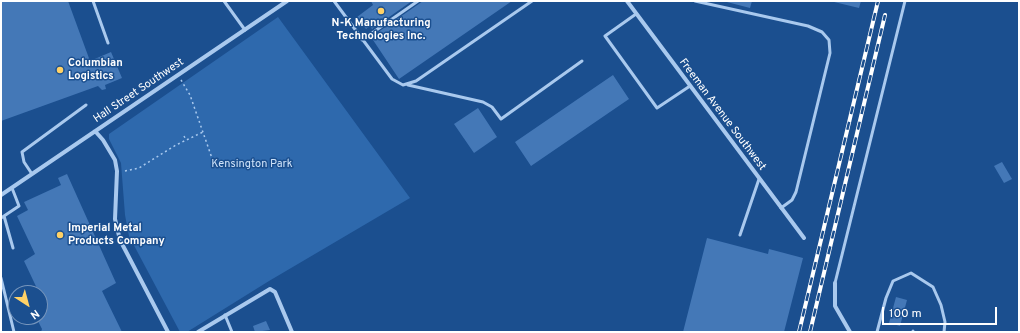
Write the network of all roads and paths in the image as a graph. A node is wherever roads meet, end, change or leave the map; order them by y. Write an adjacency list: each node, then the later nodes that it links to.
1 (93, 1): 13 (lane)
2 (224, 1): 11 (lane)
3 (287, 1): 11 (street, Hall Street Southwest)
4 (334, 1): 12 (lane)
5 (418, 1): 12 (lane)
6 (532, 1): 16 (lane)
7 (627, 1): 10 (street, Freeman Avenue Southwest)
8 (694, 1): 29 (lane)
9 (905, 1): 35 (lane)
10 (636, 14): 17 (street, Freeman Avenue Southwest); 17 (lane)
11 (245, 30): 19 (street, Hall Street Southwest)
12 (362, 40): 16 (lane)
13 (108, 43)
14 (582, 61): 16 (lane)
15 (178, 75): 20 (path)
16 (408, 85)
17 (690, 86): 26 (street, Freeman Avenue Southwest)
18 (86, 105): 25 (lane)
19 (95, 131): 25 (street, Hall Street Southwest); 38 (street)
20 (203, 132): 22 (path); 23 (path)
21 (184, 136): 22 (path)
22 (186, 140): 24 (path)
23 (214, 164)
24 (126, 171)
25 (32, 174): 27 (street, Hall Street Southwest)
26 (759, 179): 29 (street, Freeman Avenue Southwest); 31 (lane)
27 (12, 188): 28 (street, Hall Street Southwest); 30 (lane)
28 (1, 195)
29 (781, 208): 32 (street, Freeman Avenue Southwest)
30 (2, 217): 33 (lane)
31 (740, 235)
32 (804, 238)
33 (13, 248)
34 (1, 278): 37 (lane)
35 (834, 283): 42 (street)
36 (225, 315): 39 (street); 40 (lane); 41 (street)
37 (14, 332)
38 (168, 332)
39 (198, 332)
40 (232, 332)
41 (292, 332)
42 (850, 332)
43 (877, 332): 44 (lane)
44 (944, 332)

